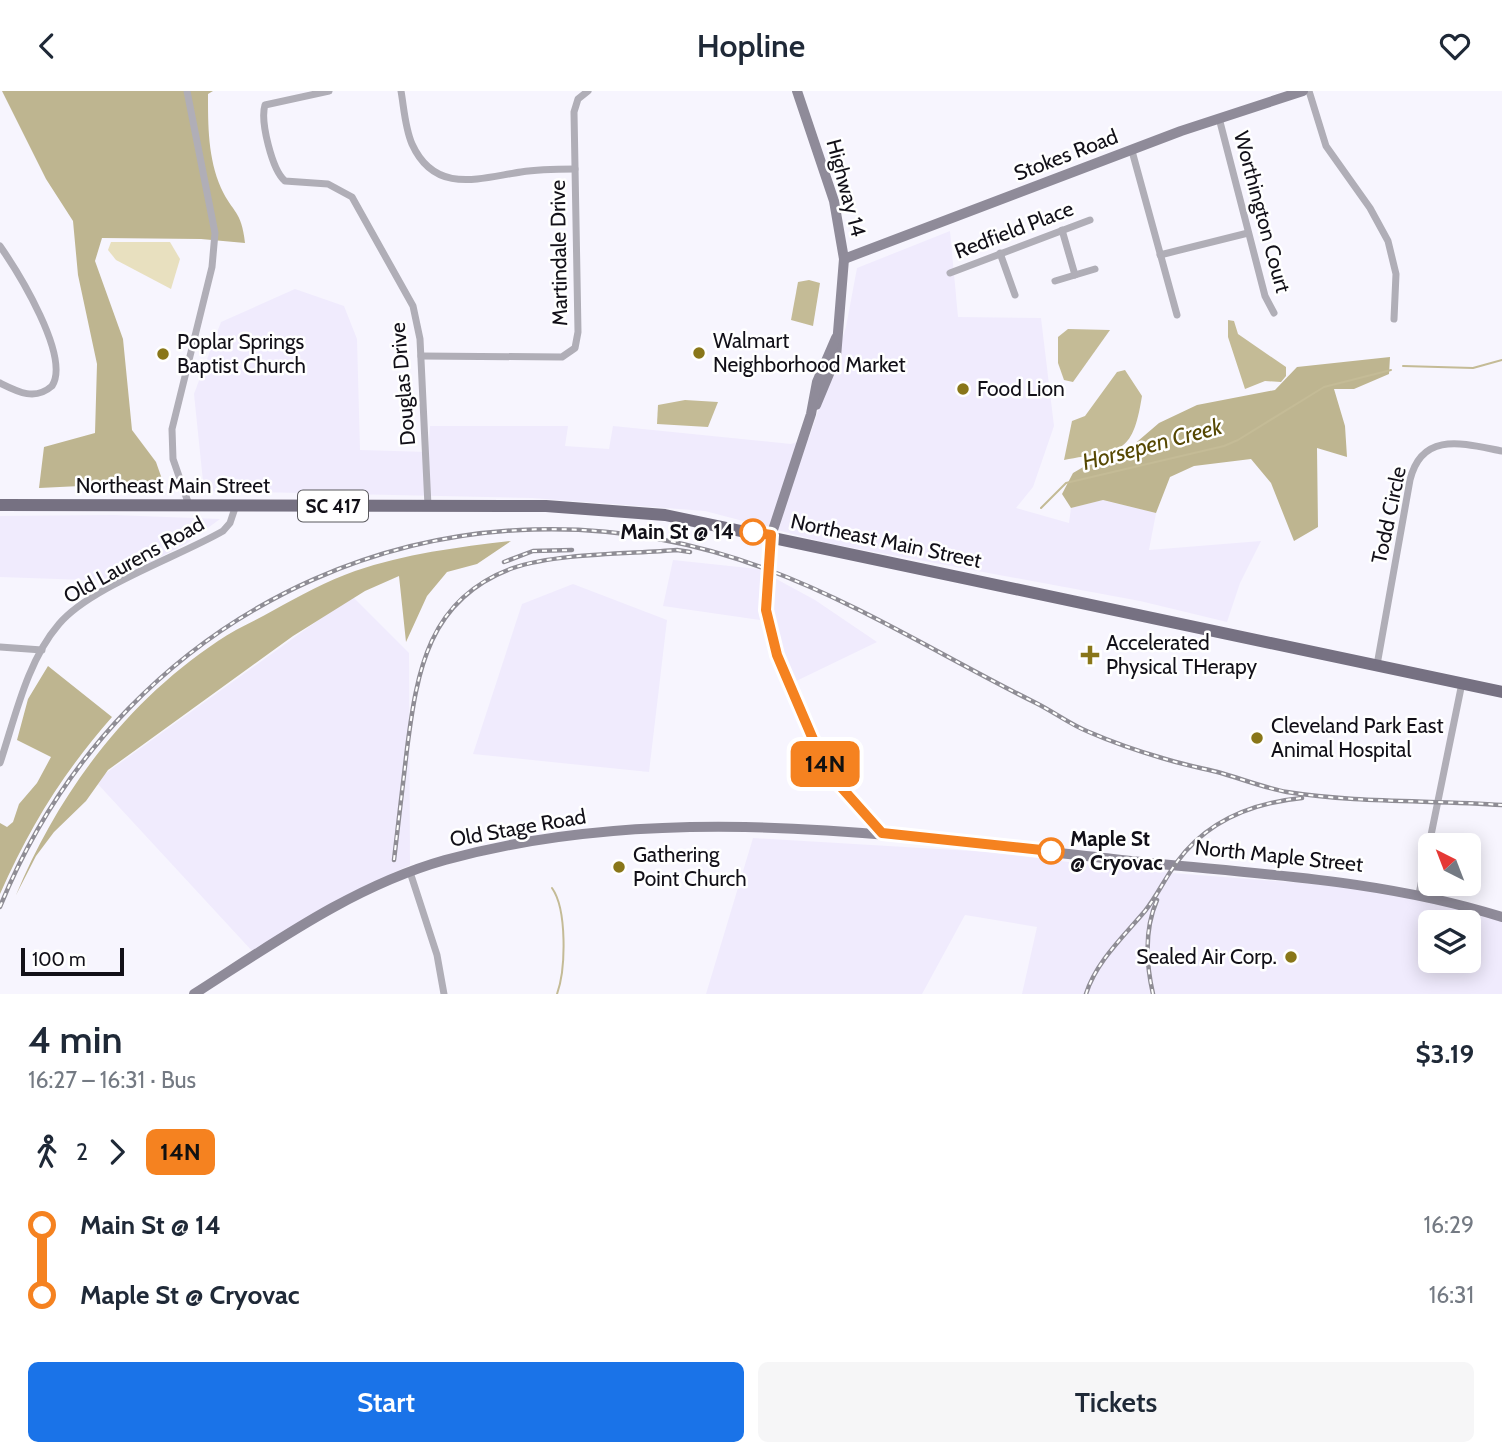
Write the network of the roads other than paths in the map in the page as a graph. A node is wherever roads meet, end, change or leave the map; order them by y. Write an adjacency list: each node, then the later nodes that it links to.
1 (187, 91): 31 (street)
2 (328, 91): 27 (street, Douglas Drive)
3 (401, 91): 11 (street)
4 (588, 91): 11 (street, Martindale Drive)
5 (797, 91): 18 (street, Highway 14)
6 (1303, 91): 8 (street, Stokes Road)
7 (1309, 91): 26 (street)
8 (1283, 94): 9 (street, Stokes Road)
9 (1219, 118): 10 (street, Stokes Road); 14 (street, Worthington Court)
10 (1132, 151): 17 (street); 18 (street, Stokes Road)
11 (576, 169): 27 (street, Martindale Drive)
12 (1090, 220): 13 (street, Redfield Place)
13 (1062, 230): 16 (street, Redfield Place); 21 (street)
14 (1248, 233): 17 (street); 24 (street, Worthington Court)
15 (0, 246): 28 (street)
16 (1000, 253): 20 (street, Redfield Place); 23 (street)
17 (1160, 255): 25 (street)
18 (844, 259): 34 (street, Highway 14)
19 (1095, 269): 21 (street)
20 (950, 273)
21 (1075, 275): 22 (street)
22 (1055, 281)
23 (1015, 295)
24 (1274, 313)
25 (1177, 315)
26 (1394, 319)
27 (421, 356): 33 (street, Douglas Drive)
28 (0, 383)
29 (1502, 451): 37 (street, Todd Circle)
30 (0, 505): 31 (main road, Northeast Main Street / SC 417)
31 (189, 505): 32 (main road, Northeast Main Street / SC 417)
32 (236, 505): 33 (main road, Northeast Main Street / SC 417); 36 (street, Old Laurens Road)
33 (428, 506): 34 (main road, Northeast Main Street / SC 417)
34 (771, 535): 37 (main road, Northeast Main Street); 42 (street, Highway 14)
35 (0, 647): 36 (street)
36 (42, 650): 41 (street, Old Laurens Road)
37 (1377, 665): 38 (main road, Northeast Main Street)
38 (1462, 682): 40 (main road, Northeast Main Street); 43 (street)
39 (1502, 686): 40 (street)
40 (1502, 692)
41 (0, 763)
42 (882, 833): 44 (street, Old Stage Road); 45 (street, North Maple Street)
43 (1431, 833)
44 (410, 872): 48 (street, Old Stage Road); 49 (street)
45 (1418, 894)
46 (1427, 896): 47 (street, North Maple Street)
47 (1502, 916)
48 (194, 994)
49 (444, 994)

